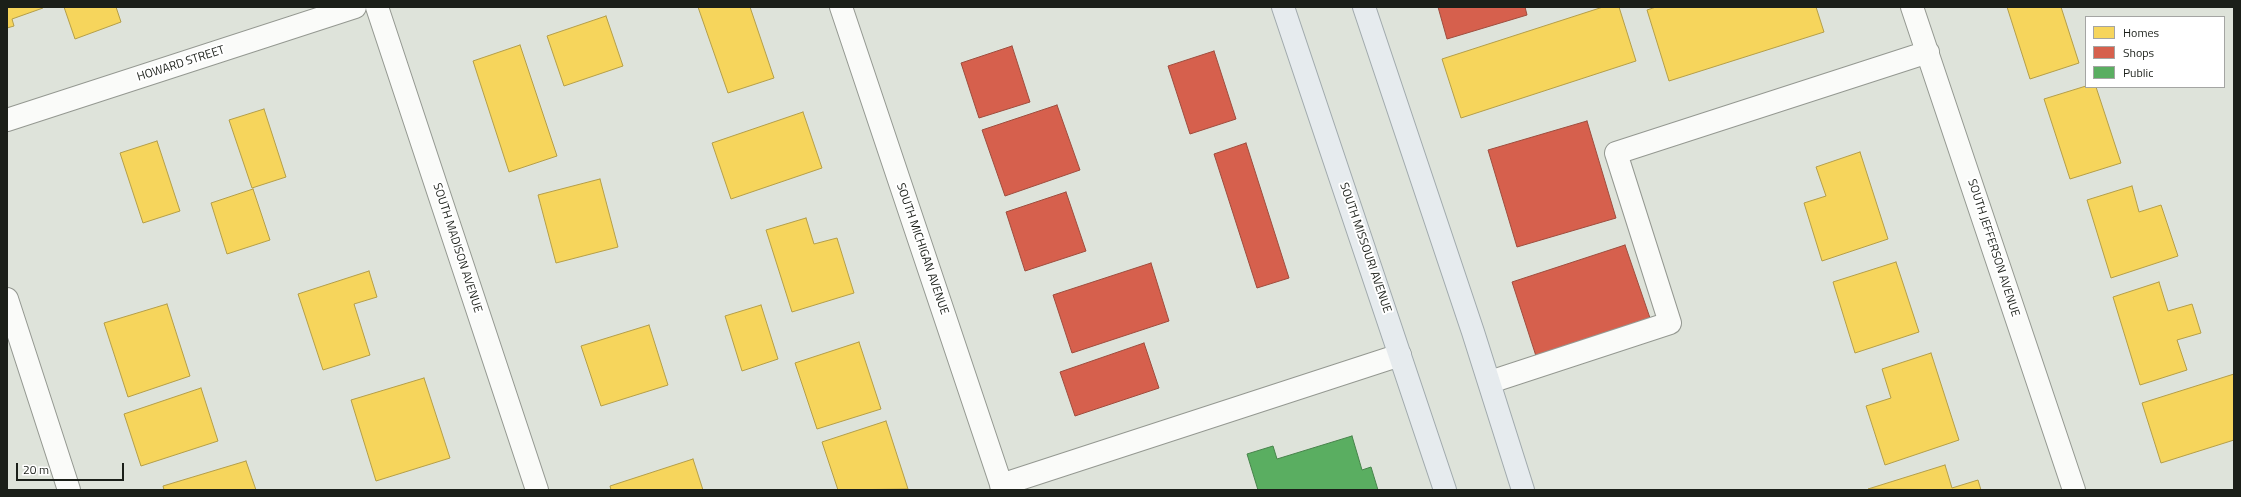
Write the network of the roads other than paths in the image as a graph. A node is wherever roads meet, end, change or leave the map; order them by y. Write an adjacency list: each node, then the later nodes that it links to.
1 (355, 7): 8 (street, HOWARD STREET)
2 (377, 7): 14 (street, SOUTH MADISON AVENUE)
3 (841, 7): 12 (street, SOUTH MICHIGAN AVENUE)
4 (1283, 7): 10 (main road, SOUTH MISSOURI AVENUE)
5 (1364, 7): 11 (main road)
6 (1912, 7): 7 (street, SOUTH JEFFERSON AVENUE)
7 (1928, 52): 11 (street); 17 (street, SOUTH JEFFERSON AVENUE)
8 (7, 120)
9 (7, 299): 13 (street)
10 (1400, 355): 12 (street); 15 (main road, SOUTH MISSOURI AVENUE)
11 (1490, 382): 16 (main road)
12 (1002, 488)
13 (69, 490)
14 (537, 490)
15 (1445, 490)
16 (1523, 490)
17 (2074, 490)

